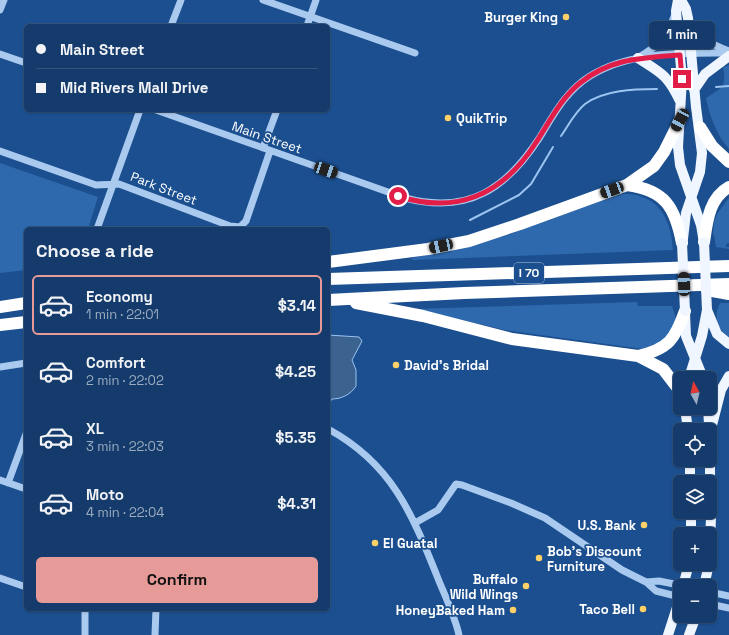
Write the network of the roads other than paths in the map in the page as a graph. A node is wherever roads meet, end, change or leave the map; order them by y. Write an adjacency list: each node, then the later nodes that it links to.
1 (4, 0): 7 (street)
2 (181, 0): 11 (street)
3 (263, 0): 9 (street)
4 (316, 0): 9 (street)
5 (678, 0): 8 (main road)
6 (682, 0): 10 (main road)
7 (0, 10)
8 (676, 11): 17 (main road); 18 (street)
9 (310, 17): 12 (street); 13 (street)
10 (688, 23): 14 (street); 16 (main road)
11 (172, 24)
12 (308, 24)
13 (415, 53)
14 (729, 53): 16 (street, Main Street); 20 (main road)
15 (0, 54): 19 (street)
16 (692, 54): 17 (street, Main Street); 20 (main road)
17 (680, 55): 18 (street, Main Street); 21 (main road)
18 (638, 58): 21 (main road); 27 (street, Main Street)
19 (24, 63)
20 (694, 90): 26 (main road)
21 (682, 105): 25 (main road)
22 (139, 112): 30 (street)
23 (162, 112): 27 (street, Main Street)
24 (276, 112): 27 (street, Park Street)
25 (680, 120): 31 (highway); 33 (main road)
26 (700, 127): 29 (highway); 33 (main road)
27 (266, 149): 30 (street, Park Street)
28 (0, 150): 30 (street, Park Street)
29 (729, 162)
30 (113, 184): 34 (street)
31 (627, 185): 36 (highway); 37 (highway)
32 (729, 187): 35 (highway)
33 (692, 198): 35 (main road); 36 (main road)
34 (98, 227)
35 (704, 242): 46 (main road, bridge)
36 (682, 243): 47 (main road, bridge)
37 (330, 262)
38 (729, 266): 39 (highway, I 70)
39 (330, 280)
40 (729, 284): 41 (highway, I 70)
41 (688, 286): 42 (highway); 43 (highway, I 70)
42 (729, 294)
43 (334, 299): 51 (highway)
44 (24, 303): 45 (highway)
45 (0, 307)
46 (707, 310): 50 (main road); 52 (main road)
47 (685, 311): 51 (highway); 52 (main road)
48 (24, 322): 49 (highway)
49 (0, 325)
50 (729, 344)
51 (638, 356): 58 (highway)
52 (695, 360): 55 (main road); 56 (main road)
53 (24, 363): 54 (street)
54 (0, 367)
55 (691, 371)
56 (700, 371)
57 (729, 376): 59 (main road)
58 (673, 382)
59 (713, 423)
60 (330, 431): 65 (street)
61 (24, 439): 63 (street)
62 (0, 480): 63 (street)
63 (8, 483): 64 (street)
64 (24, 489)
65 (415, 523): 67 (street); 79 (street)
66 (0, 578): 69 (street)
67 (646, 582): 68 (street); 71 (street)
68 (673, 584)
69 (24, 586)
70 (717, 593): 72 (street)
71 (673, 596)
72 (729, 596)
73 (717, 605): 74 (street)
74 (729, 608)
75 (85, 611): 80 (street)
76 (156, 611): 81 (street)
77 (673, 620): 82 (main road)
78 (693, 623): 83 (main road)
79 (460, 634)
80 (85, 635)
81 (155, 635)
82 (668, 635)
83 (689, 635)

